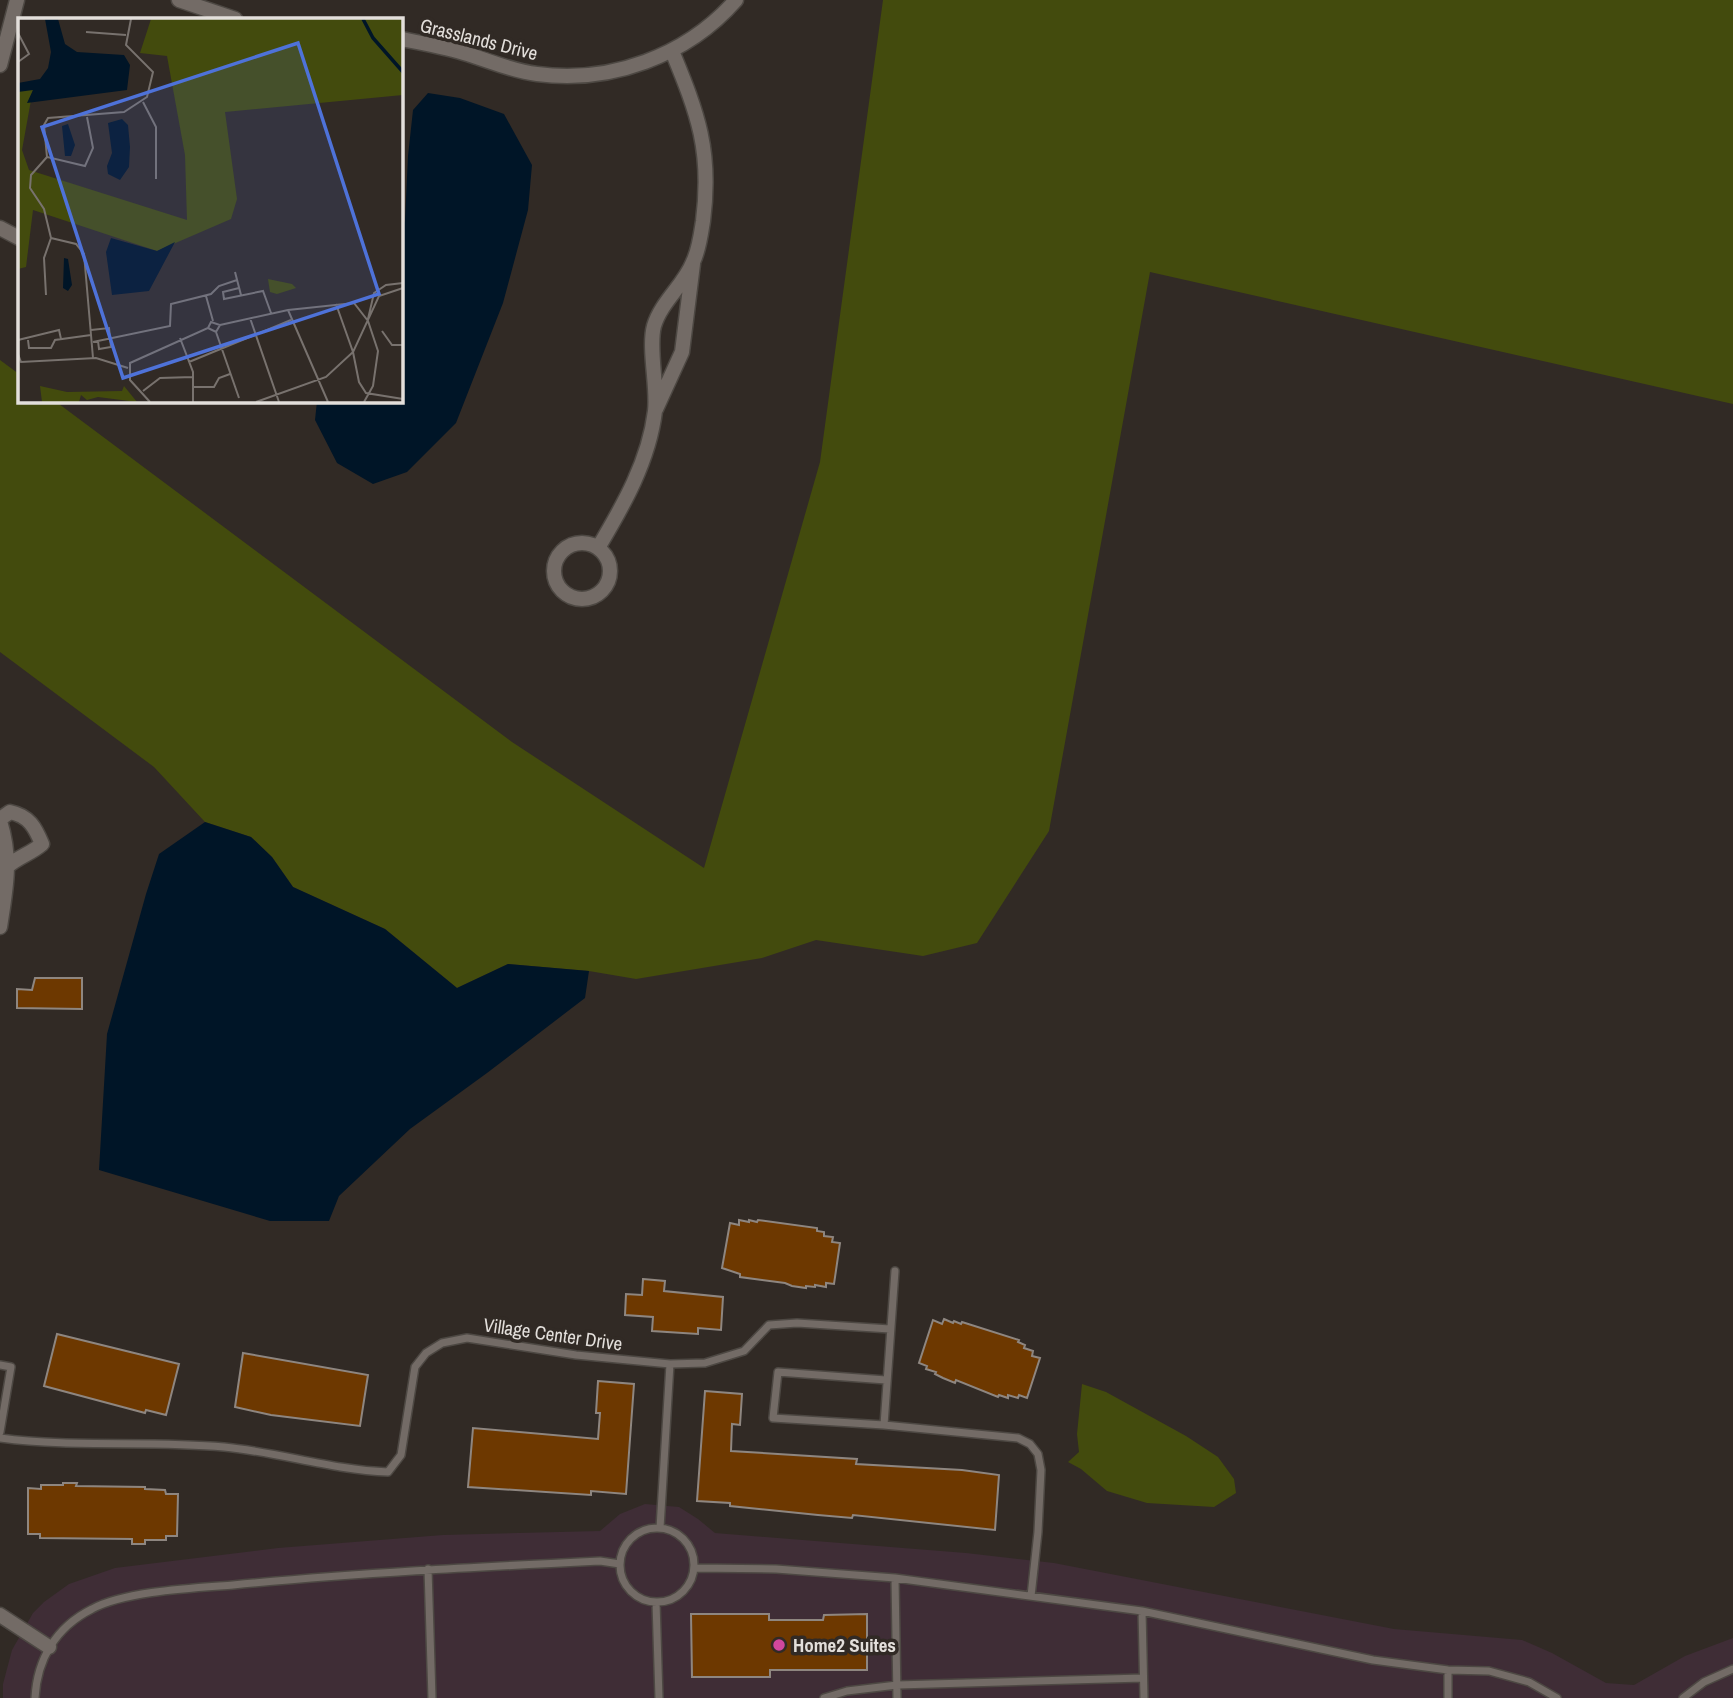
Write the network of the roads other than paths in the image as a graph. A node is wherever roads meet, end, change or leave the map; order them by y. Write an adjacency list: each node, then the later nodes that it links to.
1 (17, 0): 7 (street)
2 (179, 0): 4 (street)
3 (736, 0): 6 (street, Grasslands Drive)
4 (232, 18)
5 (402, 39): 6 (street, Grasslands Drive)
6 (672, 51): 10 (street)
7 (0, 65)
8 (0, 228): 9 (street)
9 (18, 237)
10 (693, 263): 11 (street); 11 (street)
11 (655, 410): 12 (street)
12 (598, 548): 12 (street)
13 (0, 820): 14 (street); 14 (street)
14 (8, 866): 15 (street)
15 (0, 927)
16 (895, 1271): 17 (lane)
17 (890, 1329): 19 (lane, Village Center Drive); 22 (lane)
18 (596, 1357): 19 (lane, Village Center Drive); 21 (lane); 25 (lane, Village Center Drive)
19 (670, 1364): 26 (lane)
20 (0, 1365): 24 (lane)
21 (592, 1366)
22 (886, 1380): 23 (lane); 23 (lane)
23 (884, 1425): 31 (lane)
24 (0, 1432)
25 (0, 1438)
26 (660, 1528): 27 (lane); 28 (lane)
27 (620, 1564): 29 (lane); 32 (lane)
28 (694, 1567): 30 (lane); 32 (lane)
29 (428, 1569): 35 (lane); 41 (lane)
30 (895, 1578): 31 (lane); 39 (lane)
31 (1031, 1596): 33 (lane)
32 (656, 1602): 42 (lane)
33 (1142, 1611): 37 (lane); 38 (lane)
34 (0, 1615): 35 (street)
35 (49, 1647): 40 (lane)
36 (1733, 1669): 48 (lane)
37 (1448, 1670): 46 (lane); 47 (lane)
38 (1143, 1678): 39 (lane); 45 (lane)
39 (897, 1685): 43 (lane); 44 (lane)
40 (35, 1698)
41 (432, 1698)
42 (659, 1698)
43 (824, 1698)
44 (897, 1698)
45 (1144, 1698)
46 (1448, 1698)
47 (1557, 1698)
48 (1683, 1698)

